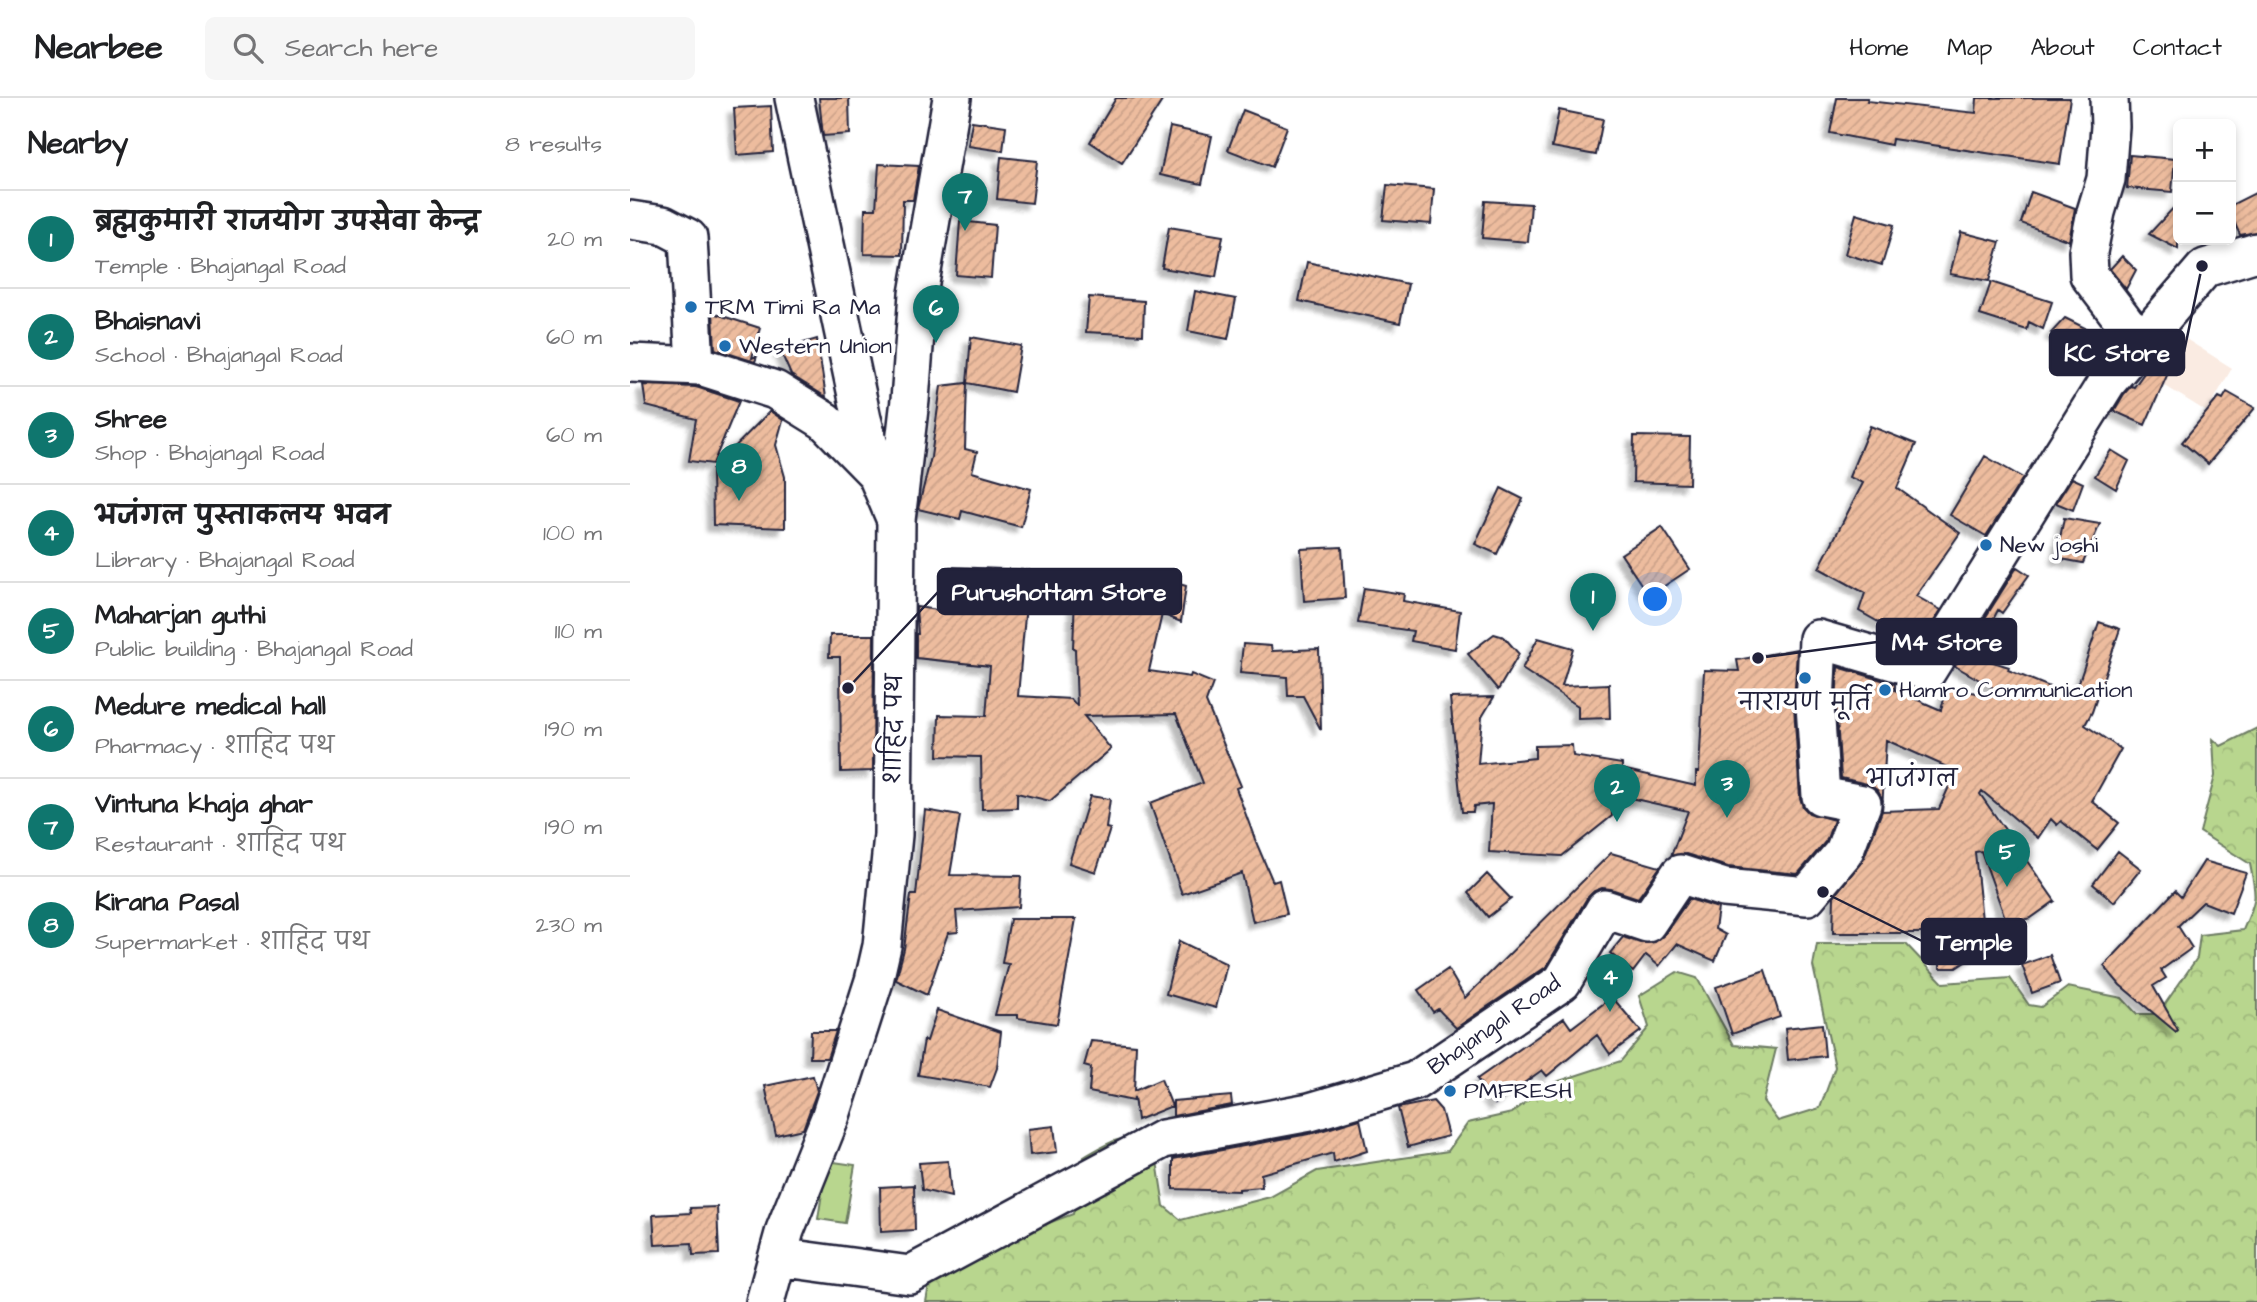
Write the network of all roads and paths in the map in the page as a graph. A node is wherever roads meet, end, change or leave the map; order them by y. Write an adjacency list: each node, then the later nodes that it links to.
1 (794, 98): 9 (street)
2 (952, 98): 10 (street, शाहिद पथ)
3 (2109, 98): 6 (street)
4 (630, 220): 8 (street)
5 (2257, 252): 6 (street, Bhajangal Road)
6 (2146, 338): 11 (street, Bhajangal Road)
7 (630, 363): 8 (street)
8 (695, 365): 9 (street)
9 (877, 475): 10 (street)
10 (897, 520): 11 (street, शाहिद पथ)
11 (778, 1257): 12 (street, शाहिद पथ)
12 (765, 1302)

